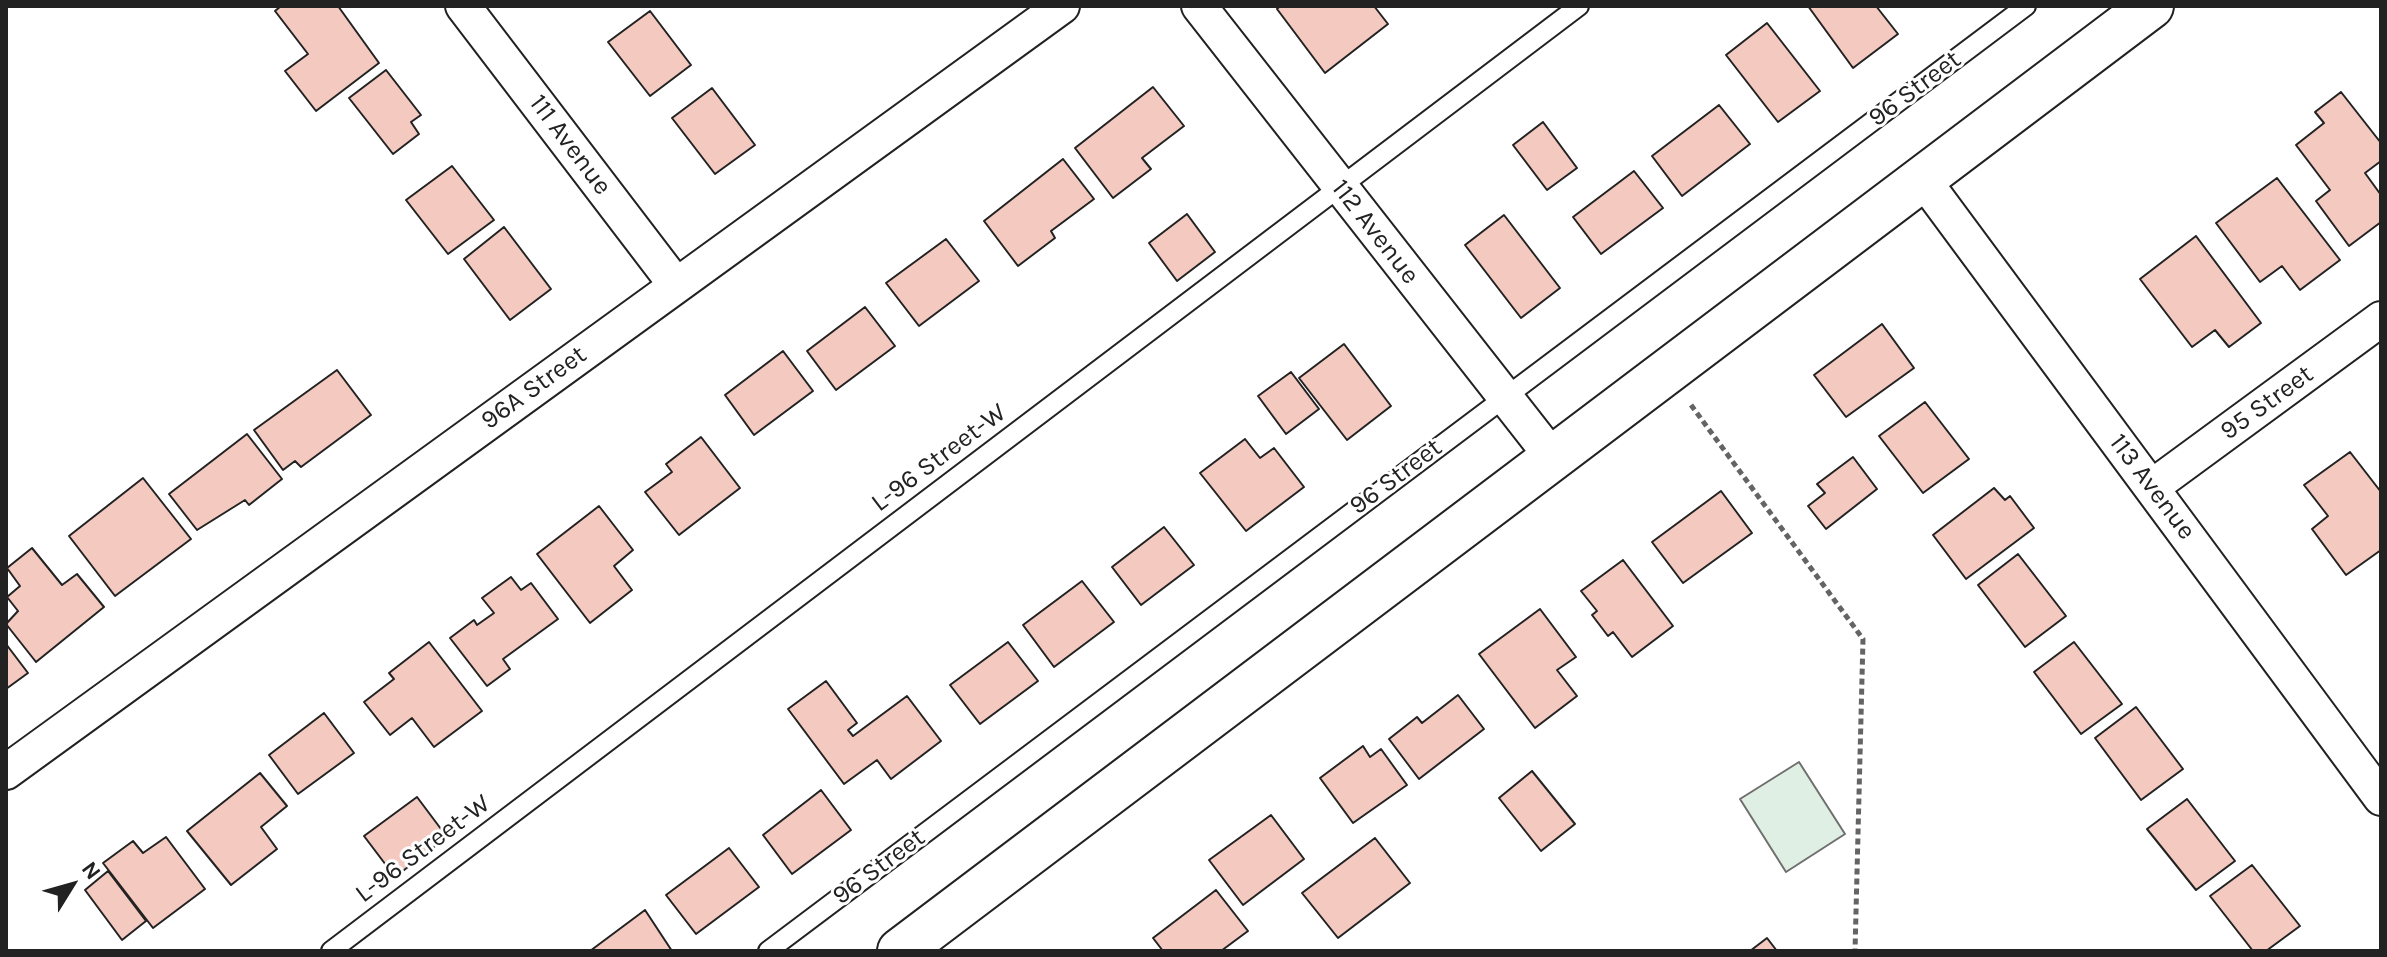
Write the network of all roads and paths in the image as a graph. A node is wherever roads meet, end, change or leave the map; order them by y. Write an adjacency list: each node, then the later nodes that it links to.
1 (463, 6): 9 (street, 111 Avenue)
2 (1062, 6): 9 (street, 96A Street)
3 (1199, 6): 8 (street, 112 Avenue)
4 (1579, 6): 8 (lane, L-96 Street-W)
5 (2026, 6): 12 (lane, 96 Street)
6 (2151, 6): 7 (street)
7 (1922, 178): 11 (street); 14 (street, 113 Avenue)
8 (1340, 187): 12 (street, 112 Avenue); 17 (lane, L-96 Street-W)
9 (676, 285): 15 (street, 96A Street)
10 (2381, 319): 14 (street, 95 Street)
11 (1666, 372): 13 (street); 20 (path)
12 (1504, 396): 13 (street, 112 Avenue); 18 (lane, 96 Street)
13 (1553, 458): 19 (street)
14 (2152, 487): 16 (street, 113 Avenue)
15 (6, 772)
16 (2381, 798)
17 (331, 951)
18 (768, 951)
19 (900, 951)
20 (1855, 951)

